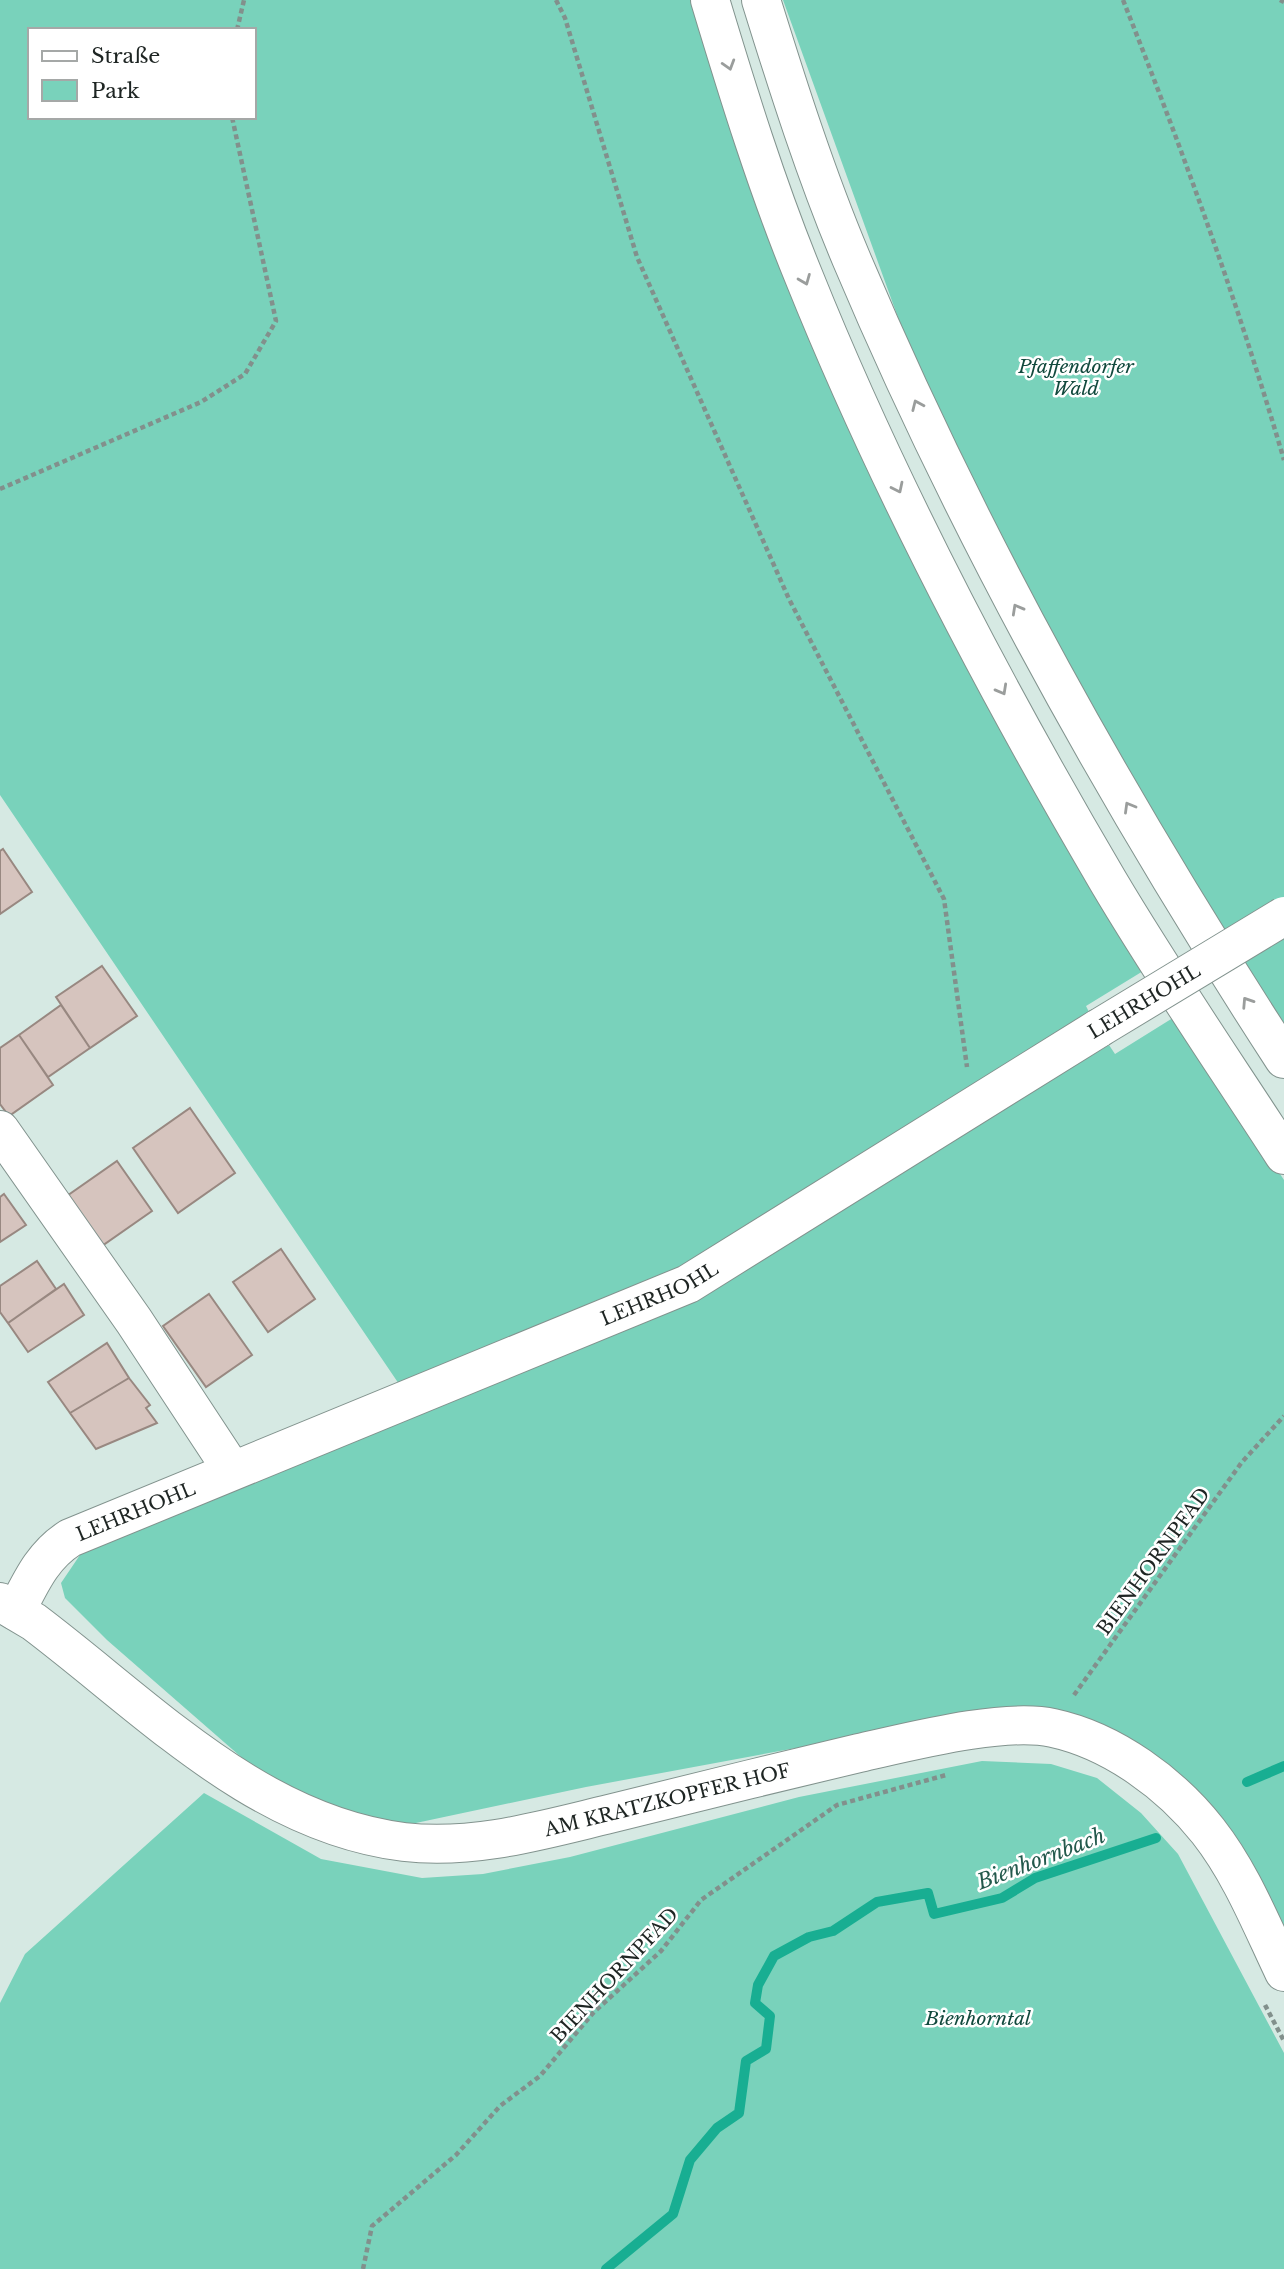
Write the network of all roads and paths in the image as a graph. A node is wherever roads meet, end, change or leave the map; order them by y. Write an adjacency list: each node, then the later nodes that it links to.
1 (244, 0): 6 (path)
2 (556, 0): 12 (path)
3 (710, 0): 14 (main road, one-way to 14)
4 (761, 0): 11 (main road, one-way to 4)
5 (1123, 0): 8 (path)
6 (237, 28)
7 (232, 119): 9 (path)
8 (1284, 460)
9 (0, 489)
10 (1284, 916): 12 (main road, LEHRHOHL, bridge)
11 (1284, 1059)
12 (973, 1108): 16 (main road, LEHRHOHL)
13 (0, 1130): 16 (main road)
14 (1284, 1155)
15 (1284, 1416): 18 (path, BIENHORNPFAD)
16 (232, 1470): 17 (main road, LEHRHOHL)
17 (8, 1607): 18 (main road, AM KRATZKOPFER HOF)
18 (1051, 1727): 20 (main road, AM KRATZKOPFER HOF)
19 (948, 1774): 22 (path, BIENHORNPFAD)
20 (1272, 1984): 21 (path)
21 (1284, 2041)
22 (363, 2269)

